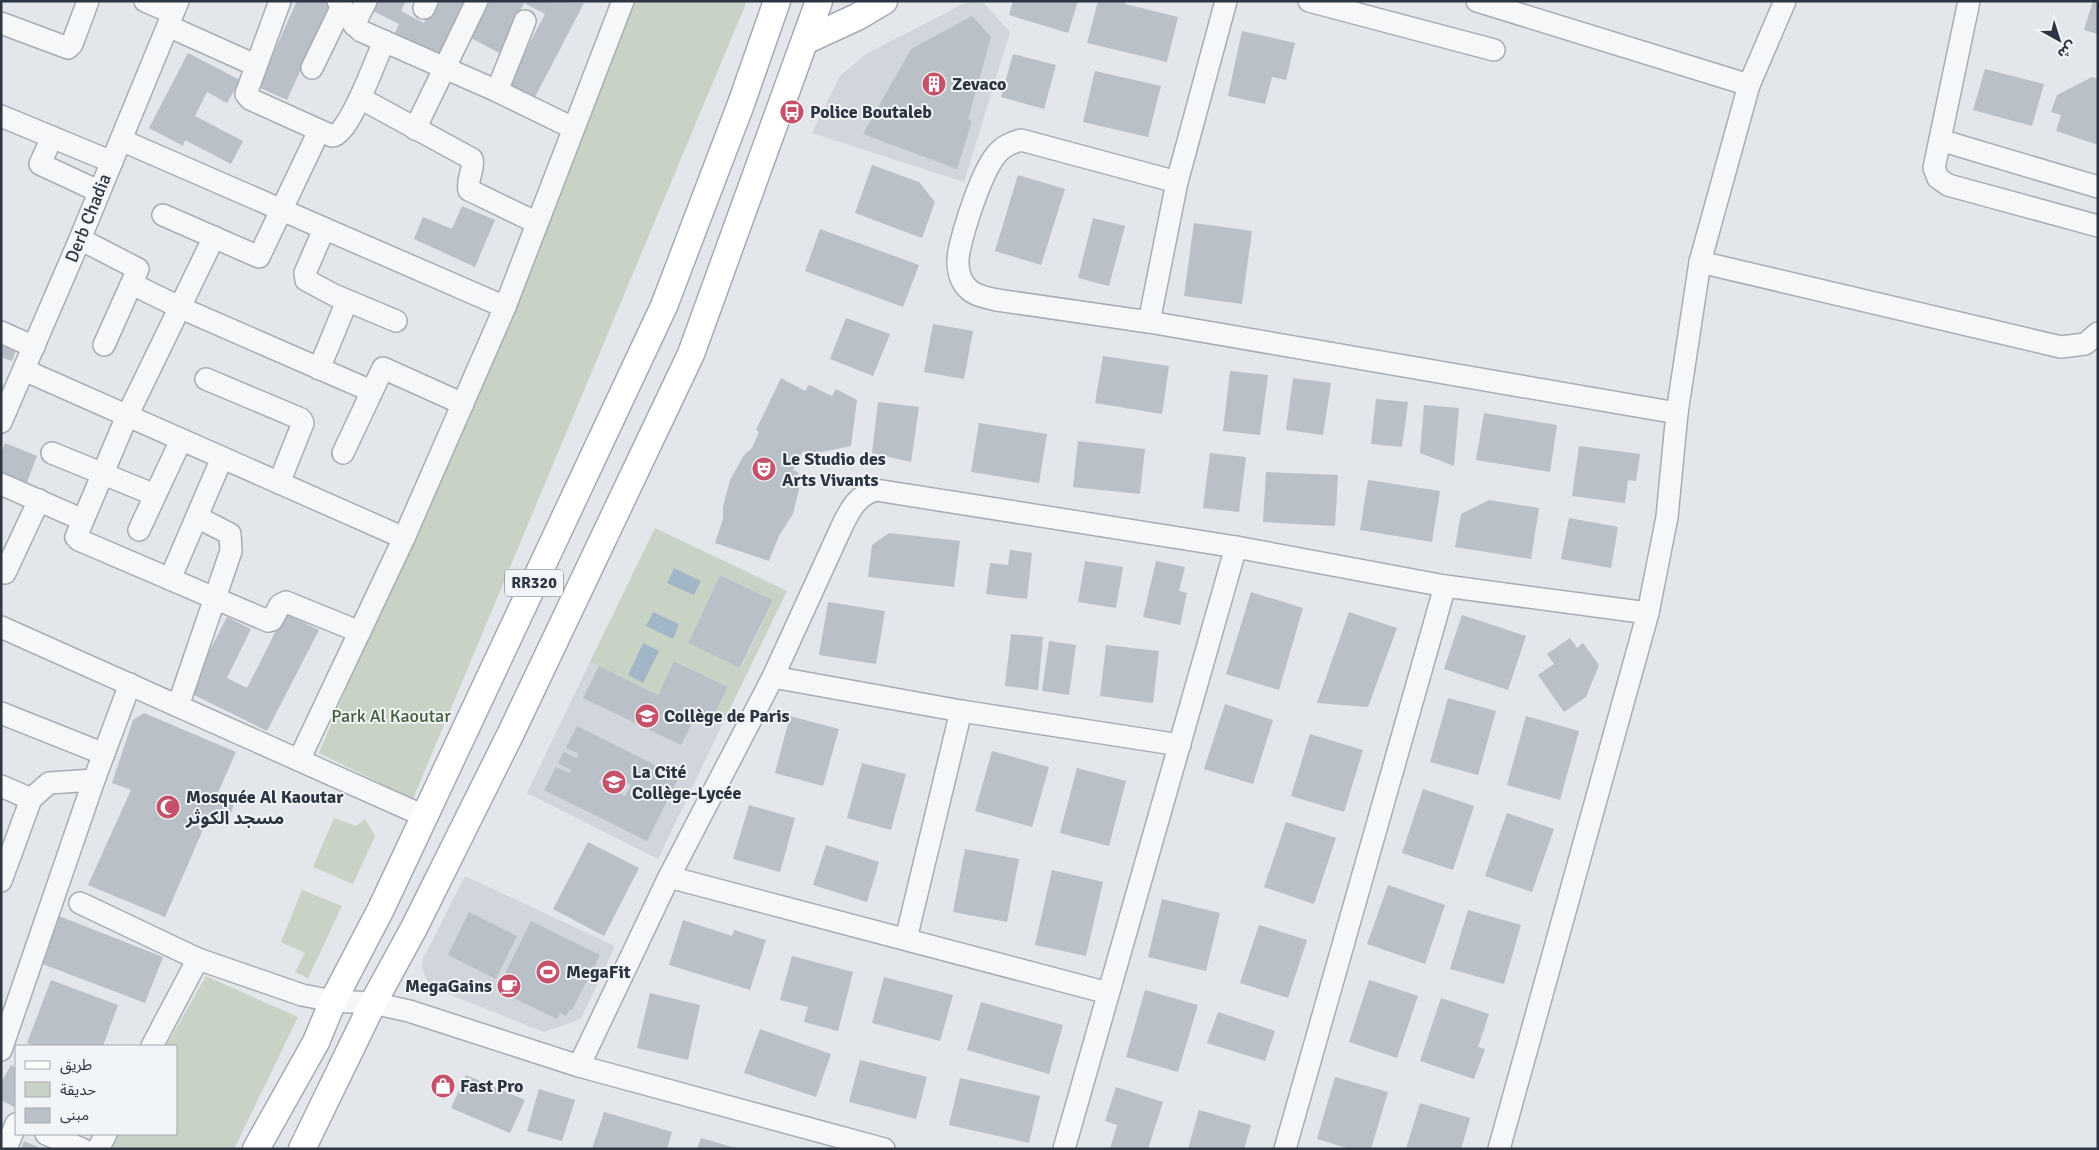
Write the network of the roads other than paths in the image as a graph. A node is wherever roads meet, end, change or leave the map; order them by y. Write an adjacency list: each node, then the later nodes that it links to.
1 (88, 1): 18 (street)
2 (145, 1): 16 (street)
3 (280, 1): 23 (street)
4 (366, 1): 19 (street)
5 (477, 1): 25 (street)
6 (623, 1): 30 (street)
7 (777, 1): 98 (main road, RR320)
8 (819, 1): 21 (main road, RR320)
9 (884, 1): 21 (main road)
10 (1226, 1): 37 (street)
11 (1309, 1): 22 (street)
12 (1477, 1): 26 (street)
13 (1785, 1): 26 (street)
14 (1969, 1): 35 (street)
15 (340, 4): 19 (street); 24 (street)
16 (173, 13): 23 (street); 34 (street, Derb Chadia)
17 (525, 21): 27 (street)
18 (1, 22)
19 (354, 25): 20 (street)
20 (384, 41): 25 (street); 28 (street)
21 (806, 41): 107 (main road, RR320)
22 (1494, 50)
23 (255, 65): 32 (street)
24 (312, 68)
25 (446, 69): 27 (street); 31 (street)
26 (1749, 85): 47 (street)
27 (497, 91): 30 (street)
28 (360, 98): 31 (street); 32 (street)
29 (1, 116): 33 (street)
30 (573, 128): 42 (street)
31 (415, 129): 42 (street)
32 (320, 131): 40 (street)
33 (52, 137): 36 (street); 39 (street)
34 (121, 140): 36 (street, Derb Chadia); 40 (street)
35 (1940, 140): 38 (street); 43 (street)
36 (112, 162): 39 (street, Derb Chadia)
37 (1177, 182): 53 (street); 53 (street)
38 (2098, 187)
39 (98, 191): 46 (street, Derb Chadia)
40 (282, 210): 44 (street); 45 (street)
41 (163, 215): 45 (street)
42 (537, 224): 50 (street)
43 (2098, 226)
44 (324, 229): 49 (street); 50 (street)
45 (214, 237): 51 (street)
46 (80, 239): 48 (street); 57 (street, Derb Chadia)
47 (1700, 262): 55 (street); 63 (street)
48 (132, 284): 51 (street); 56 (street)
49 (347, 301): 52 (street); 58 (street)
50 (505, 307): 62 (street)
51 (181, 308): 58 (street); 64 (street)
52 (396, 321)
53 (1149, 322): 63 (street)
54 (1, 332): 57 (street)
55 (2098, 333)
56 (104, 346)
57 (34, 347): 59 (street, Derb Chadia)
58 (319, 369): 61 (street)
59 (24, 370): 64 (street); 65 (street, Derb Chadia)
60 (206, 379): 71 (street)
61 (371, 391): 62 (street); 68 (street)
62 (463, 404): 78 (street)
63 (1677, 413): 84 (street)
64 (127, 416): 66 (street); 70 (street)
65 (1, 422)
66 (182, 440): 69 (street); 73 (street)
67 (52, 453): 70 (street)
68 (342, 453)
69 (222, 458): 71 (street); 75 (street)
70 (103, 475): 73 (street); 76 (street)
71 (279, 483): 78 (street)
72 (1, 484): 74 (street)
73 (155, 495): 77 (street)
74 (39, 500): 76 (street); 80 (street)
75 (197, 517): 81 (street); 83 (street)
76 (83, 520): 81 (street)
77 (139, 530)
78 (404, 538): 86 (street)
79 (1236, 547): 82 (street); 87 (street); 92 (street)
80 (5, 573)
81 (170, 578): 83 (street)
82 (1444, 586): 84 (street); 123 (street)
83 (216, 598): 86 (street); 89 (street)
84 (1648, 613): 124 (street)
85 (1, 627): 88 (street)
86 (360, 632): 94 (street)
87 (773, 677): 90 (street); 100 (street)
88 (130, 684): 89 (street); 93 (street)
89 (178, 706): 94 (street)
90 (961, 711): 92 (street); 103 (street)
91 (1, 713): 93 (street)
92 (1180, 745): 105 (street)
93 (104, 754): 95 (street)
94 (299, 760): 98 (street)
95 (94, 780): 97 (street); 109 (street)
96 (1, 786): 97 (street)
97 (31, 799): 99 (street)
98 (424, 816): 106 (main road, RR320)
99 (5, 859): 101 (street)
100 (669, 877): 103 (street); 110 (street)
101 (1, 881)
102 (80, 903): 104 (street)
103 (906, 939): 105 (street)
104 (198, 958): 106 (street); 108 (street)
105 (1108, 993): 122 (street)
106 (333, 1001): 107 (street); 119 (main road, RR320)
107 (373, 1003): 110 (street); 120 (main road, RR320)
108 (153, 1045)
109 (1, 1050)
110 (579, 1066): 121 (street)
111 (1, 1119): 112 (street)
112 (15, 1123)
113 (15, 1126): 116 (street)
114 (48, 1135): 117 (street)
115 (105, 1135): 118 (street)
116 (6, 1149)
117 (82, 1149)
118 (98, 1149)
119 (256, 1149)
120 (302, 1149)
121 (884, 1149)
122 (1064, 1149)
123 (1285, 1149)
124 (1499, 1149)

